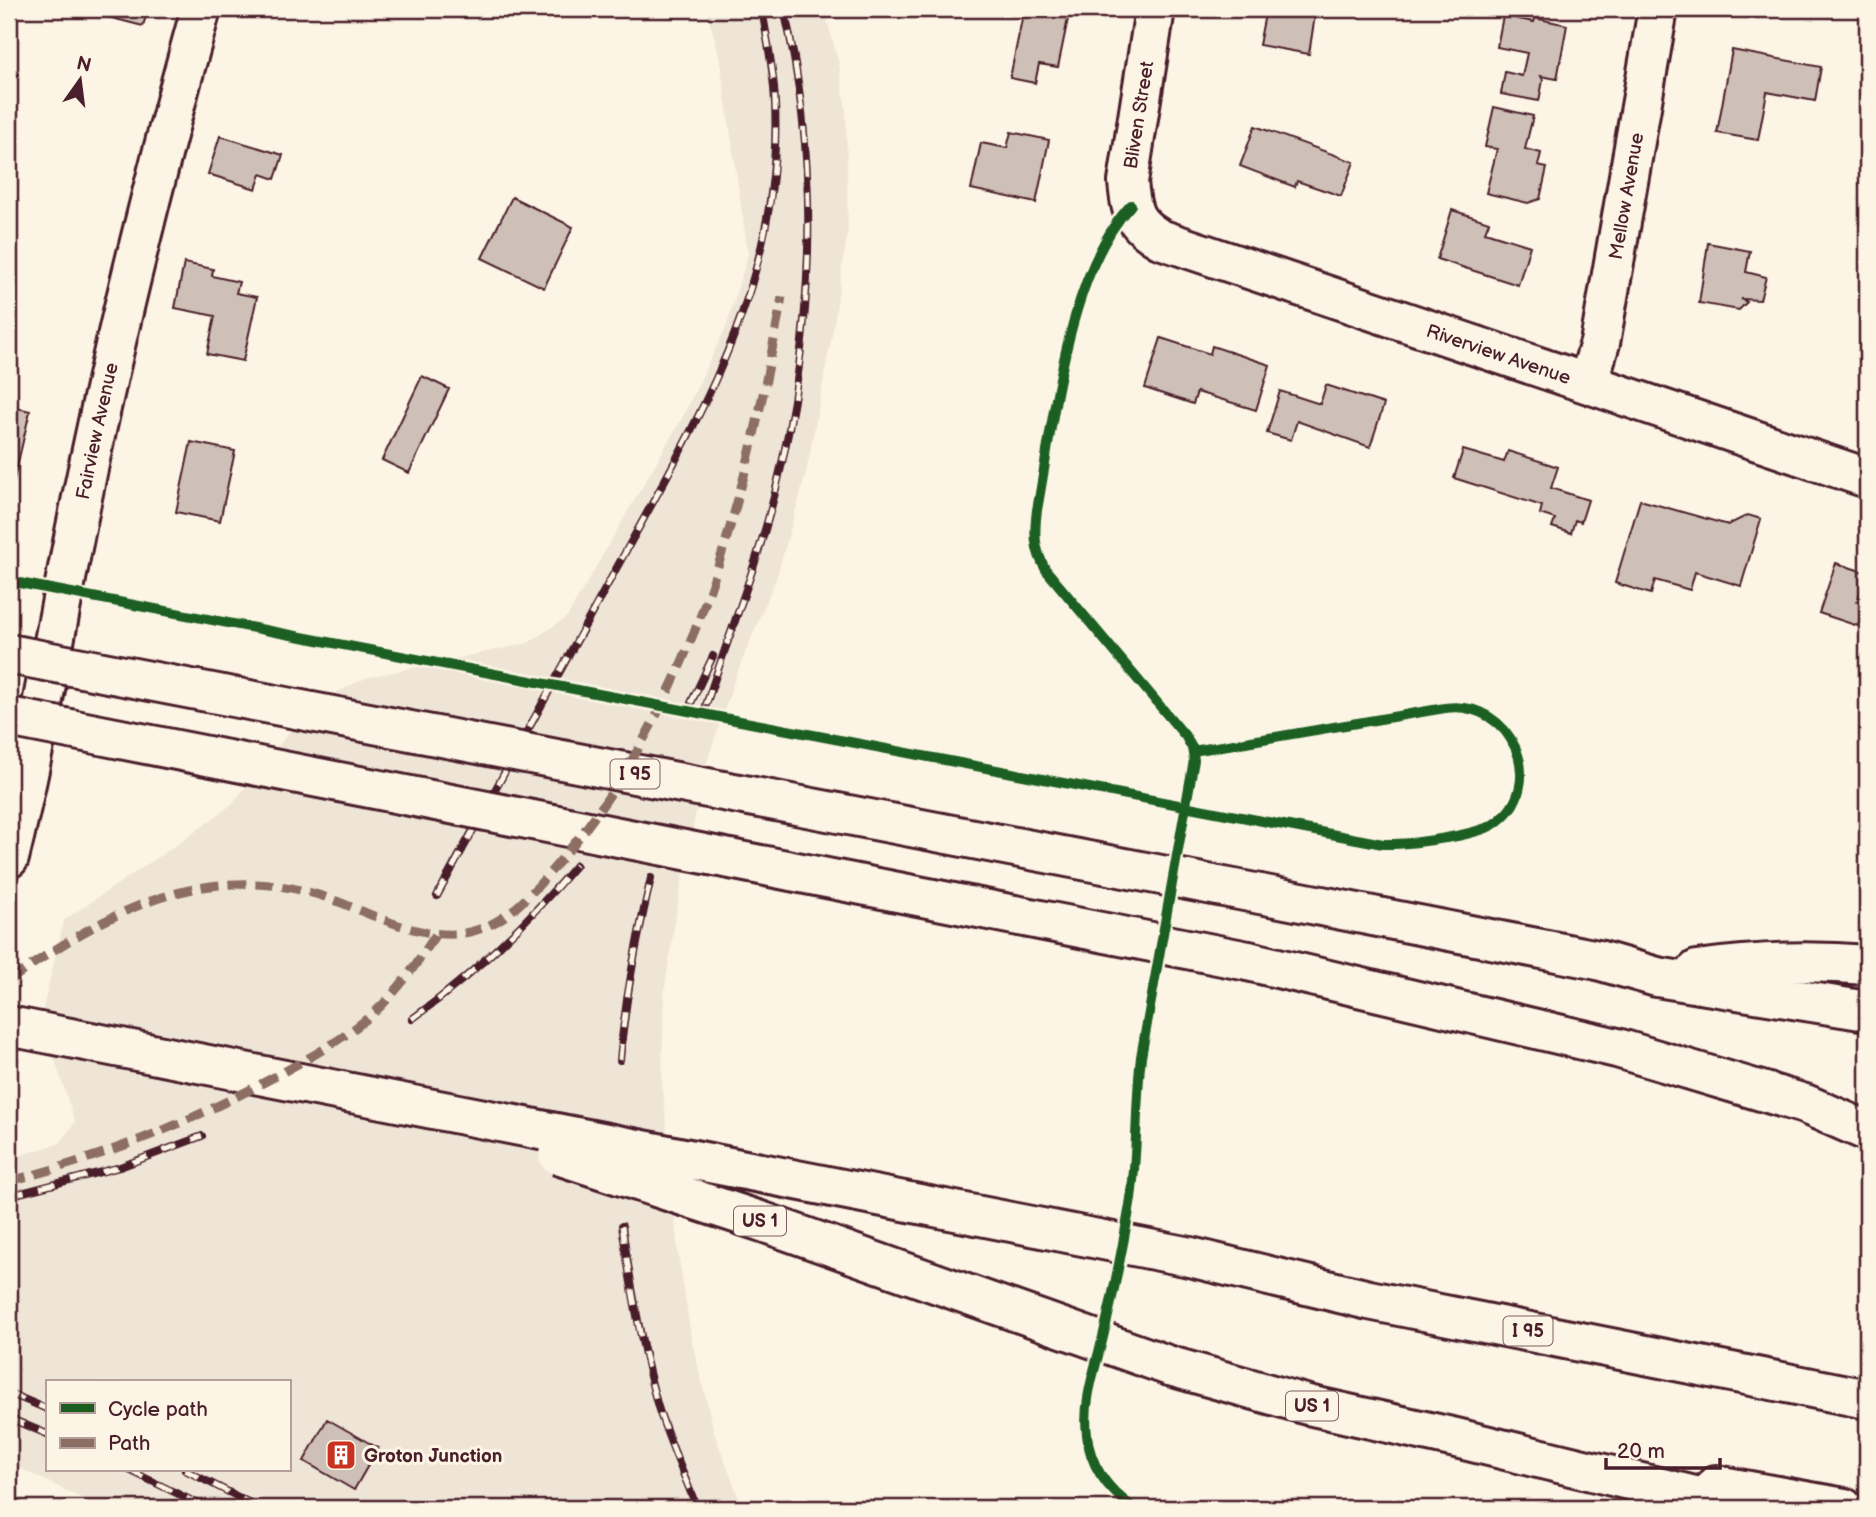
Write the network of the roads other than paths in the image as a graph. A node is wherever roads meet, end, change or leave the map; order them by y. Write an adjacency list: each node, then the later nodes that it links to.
1 (201, 9): 9 (main road, Fairview Avenue)
2 (1156, 9): 4 (main road, Bliven Street)
3 (1658, 9): 5 (main road, Mellow Avenue)
4 (1136, 220): 5 (main road, Riverview Avenue)
5 (1588, 383): 6 (main road, Riverview Avenue)
6 (1867, 478)
7 (9, 654): 11 (main road, I 95, bridge)
8 (9, 718): 15 (main road, bridge)
9 (9, 858)
10 (1867, 965): 11 (main road)
11 (1657, 977): 12 (main road, I 95)
12 (1867, 1012)
13 (9, 1026): 14 (main road, I 95, bridge)
14 (345, 1091): 16 (main road, I 95, bridge); 17 (main road, US 1, bridge)
15 (1867, 1131)
16 (1867, 1399)
17 (1456, 1437): 18 (main road); 19 (main road, US 1)
18 (1744, 1508)
19 (1844, 1508)

